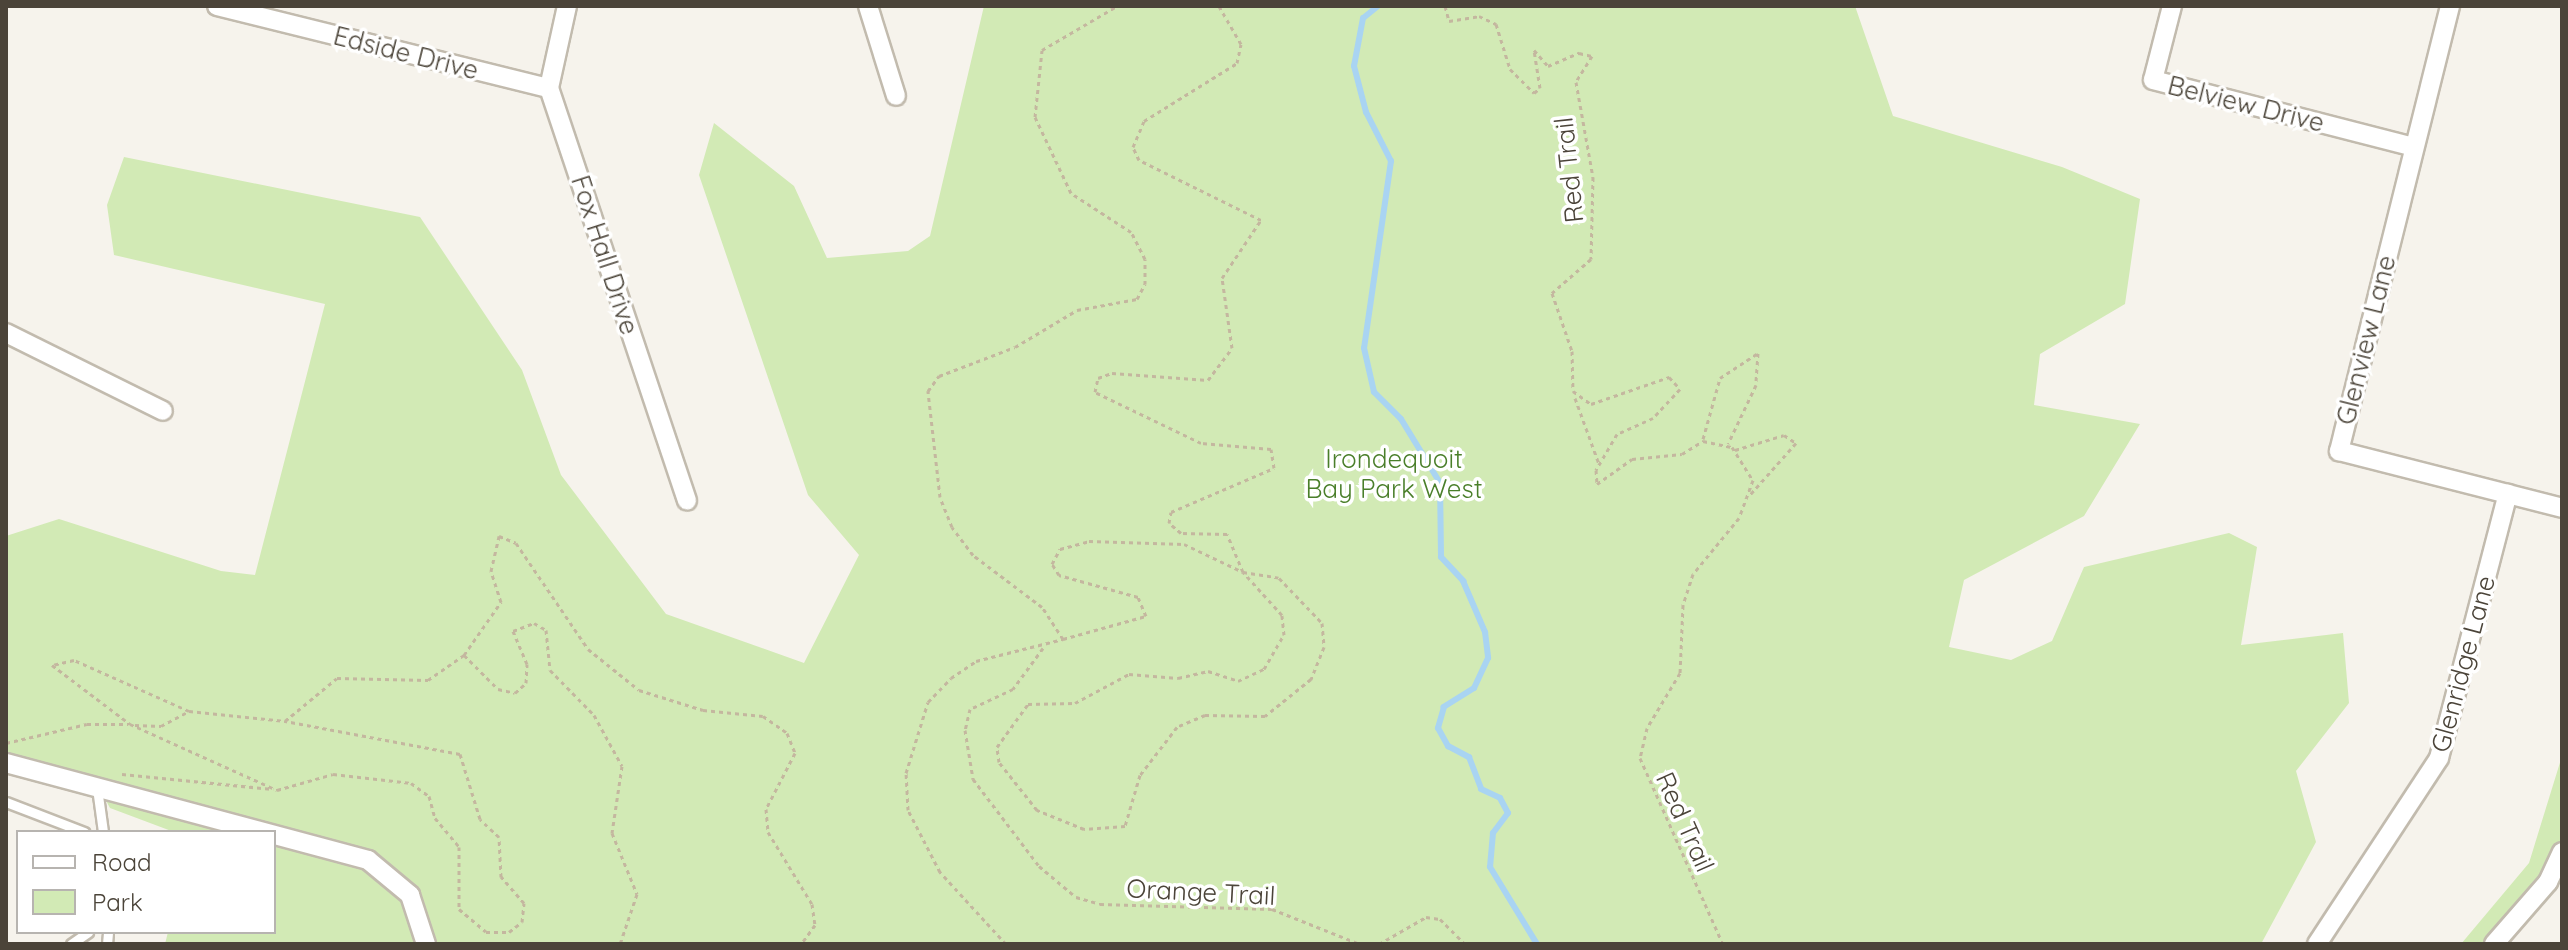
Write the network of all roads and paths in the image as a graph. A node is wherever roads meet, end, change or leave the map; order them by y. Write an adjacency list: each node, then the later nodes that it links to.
1 (217, 6): 9 (street, Edside Drive)
2 (567, 6): 10 (street)
3 (868, 6): 11 (street)
4 (1117, 6): 25 (path)
5 (1219, 6): 24 (path)
6 (1445, 6): 14 (path, Red Trail)
7 (2172, 6): 12 (street, Belview Drive)
8 (2450, 6): 12 (street, Glenview Lane)
9 (269, 12): 10 (street, Edside Drive)
10 (549, 88): 22 (street, Fox Hall Drive)
11 (896, 96)
12 (2414, 147): 20 (street, Glenview Lane)
13 (6, 333): 15 (street)
14 (1573, 391): 19 (path); 19 (path)
15 (163, 411)
16 (1703, 441): 17 (path); 17 (path); 19 (path)
17 (1728, 444): 18 (path)
18 (1735, 450): 21 (path); 21 (path, Red Trail)
19 (1599, 464)
20 (2508, 494): 23 (street, Glenview Lane); 49 (street, Glenridge Lane)
21 (1746, 498): 48 (path, Red Trail)
22 (687, 501)
23 (2562, 508)
24 (1243, 572): 24 (path); 25 (path)
25 (1063, 639): 26 (path)
26 (1043, 648): 44 (path); 45 (path, Orange Trail)
27 (464, 655): 29 (path); 42 (path); 43 (path)
28 (189, 711): 29 (path); 30 (path); 30 (path)
29 (285, 721): 34 (path)
30 (130, 724): 31 (path); 34 (path)
31 (6, 743)
32 (6, 763): 33 (street)
33 (103, 780): 34 (path); 37 (lane); 38 (street)
34 (277, 790)
35 (6, 802): 36 (lane)
36 (79, 830)
37 (103, 830)
38 (269, 830)
39 (276, 832): 41 (street)
40 (2562, 852): 50 (street)
41 (426, 944)
42 (620, 944)
43 (801, 944)
44 (1006, 944)
45 (1360, 944)
46 (1379, 944): 47 (path)
47 (1465, 944)
48 (1723, 944)
49 (2317, 944)
50 (2494, 944)

